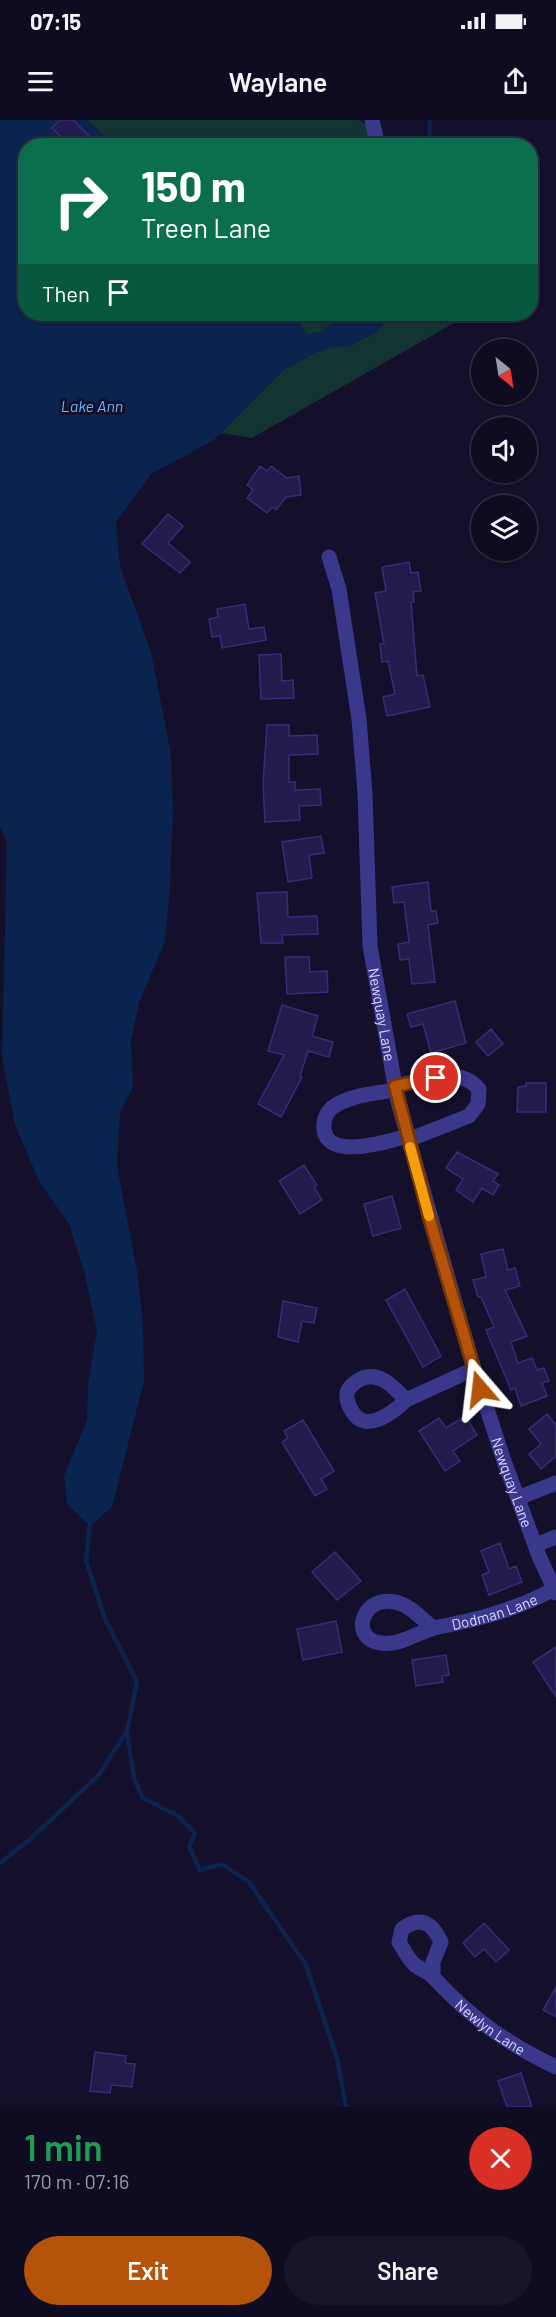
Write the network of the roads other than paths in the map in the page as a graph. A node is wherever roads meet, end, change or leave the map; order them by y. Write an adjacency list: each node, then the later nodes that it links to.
1 (372, 120): 2 (street)
2 (376, 138)
3 (329, 557): 4 (street, Newquay Lane)
4 (395, 1088): 5 (street, Newquay Lane); 5 (street); 5 (street)
5 (408, 1138): 6 (street, Newquay Lane)
6 (474, 1369): 7 (street); 9 (street, Newquay Lane)
7 (406, 1400)
8 (556, 1483): 9 (street)
9 (518, 1498): 11 (street, Newquay Lane)
10 (556, 1537): 11 (street)
11 (536, 1545): 12 (street, Newquay Lane)
12 (555, 1591): 13 (street, Dodman Lane)
13 (434, 1628)
14 (433, 1977): 15 (street, Newlyn Lane)
15 (556, 2067)

